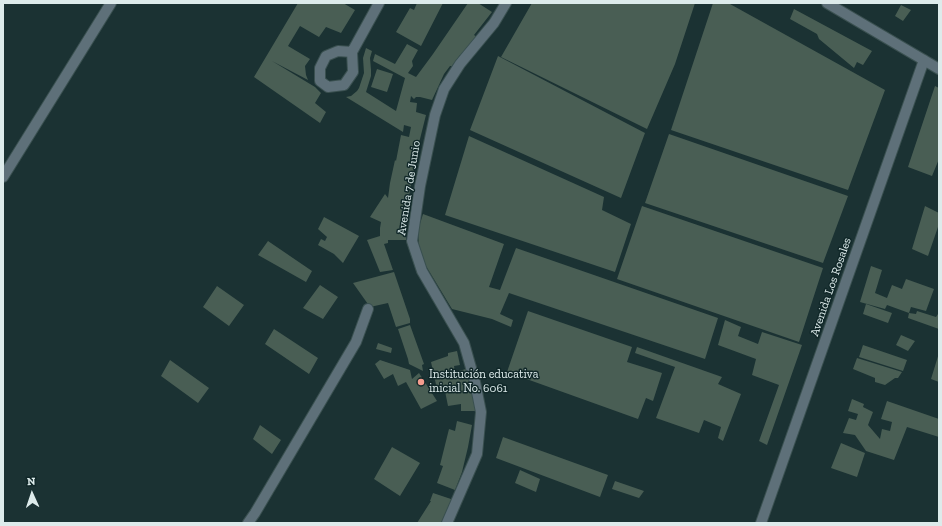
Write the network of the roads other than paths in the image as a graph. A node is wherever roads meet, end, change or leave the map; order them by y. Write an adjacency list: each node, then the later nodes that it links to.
1 (111, 3): 8 (street)
2 (379, 3): 5 (street)
3 (506, 3): 11 (street, Avenida 7 de Junio)
4 (827, 3): 6 (street)
5 (352, 52)
6 (924, 60): 7 (street); 12 (street, Avenida Los Rosales)
7 (939, 68)
8 (3, 177)
9 (368, 309): 10 (street)
10 (248, 523)
11 (447, 523)
12 (762, 523)

